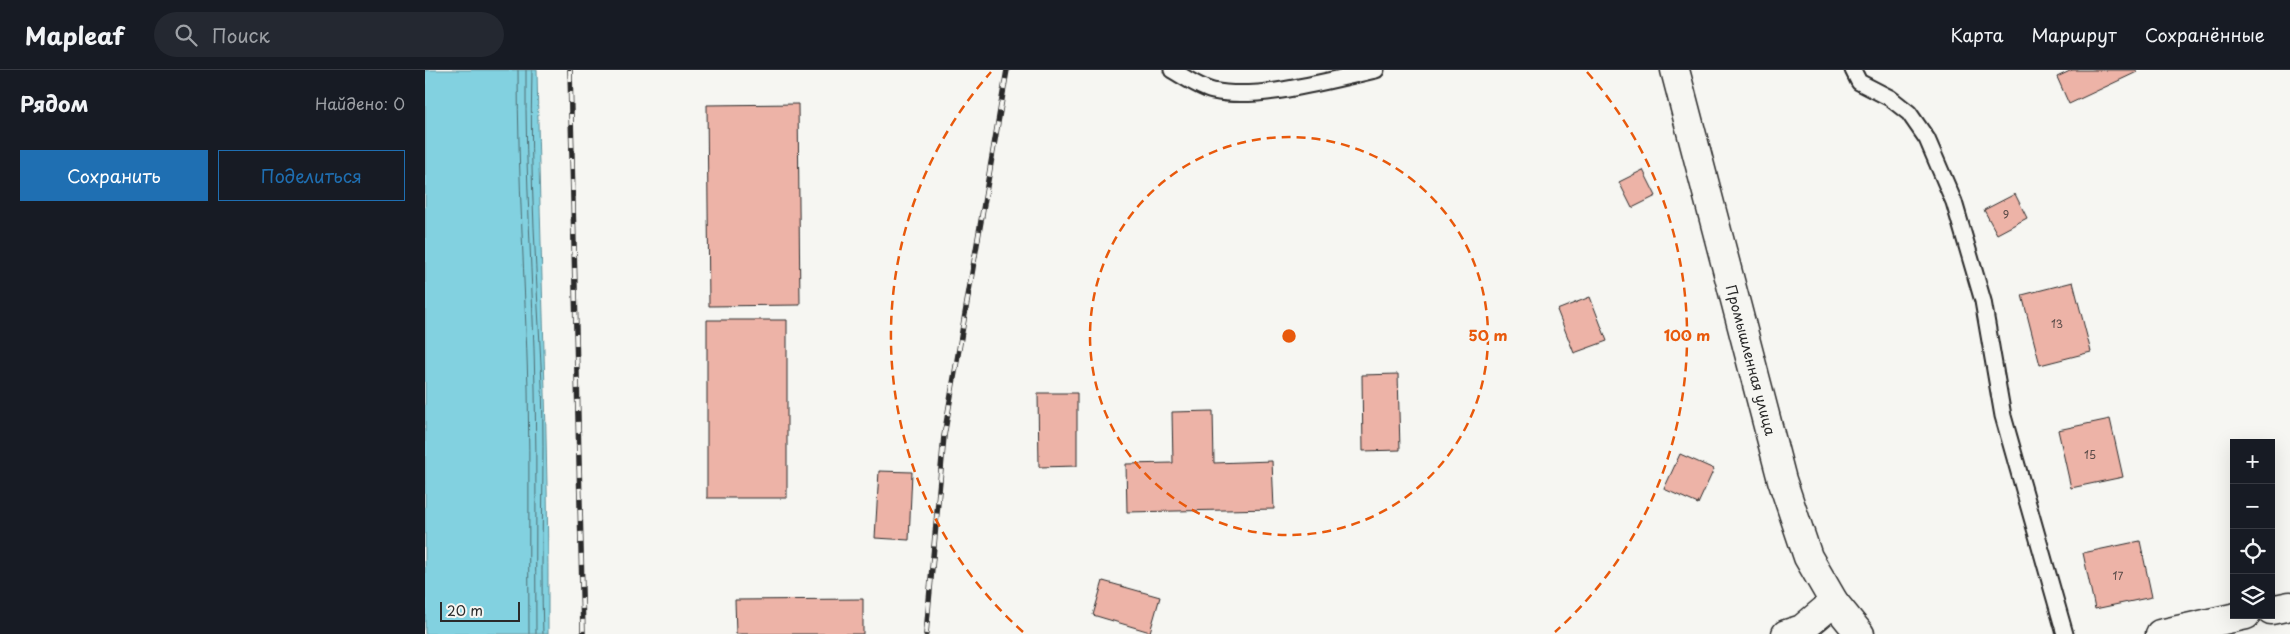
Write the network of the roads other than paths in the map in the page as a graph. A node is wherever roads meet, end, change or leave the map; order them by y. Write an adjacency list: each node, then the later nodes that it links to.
1 (1172, 70): 2 (lane)
2 (1376, 70)
3 (1675, 70): 5 (street, Промышленная улица)
4 (1853, 70): 11 (lane)
5 (1834, 602): 9 (street); 10 (street, Промышленная улица)
6 (2290, 606): 7 (street)
7 (2275, 609)
8 (2230, 619): 12 (street)
9 (1786, 634)
10 (1861, 634)
11 (2065, 634)
12 (2160, 634)

